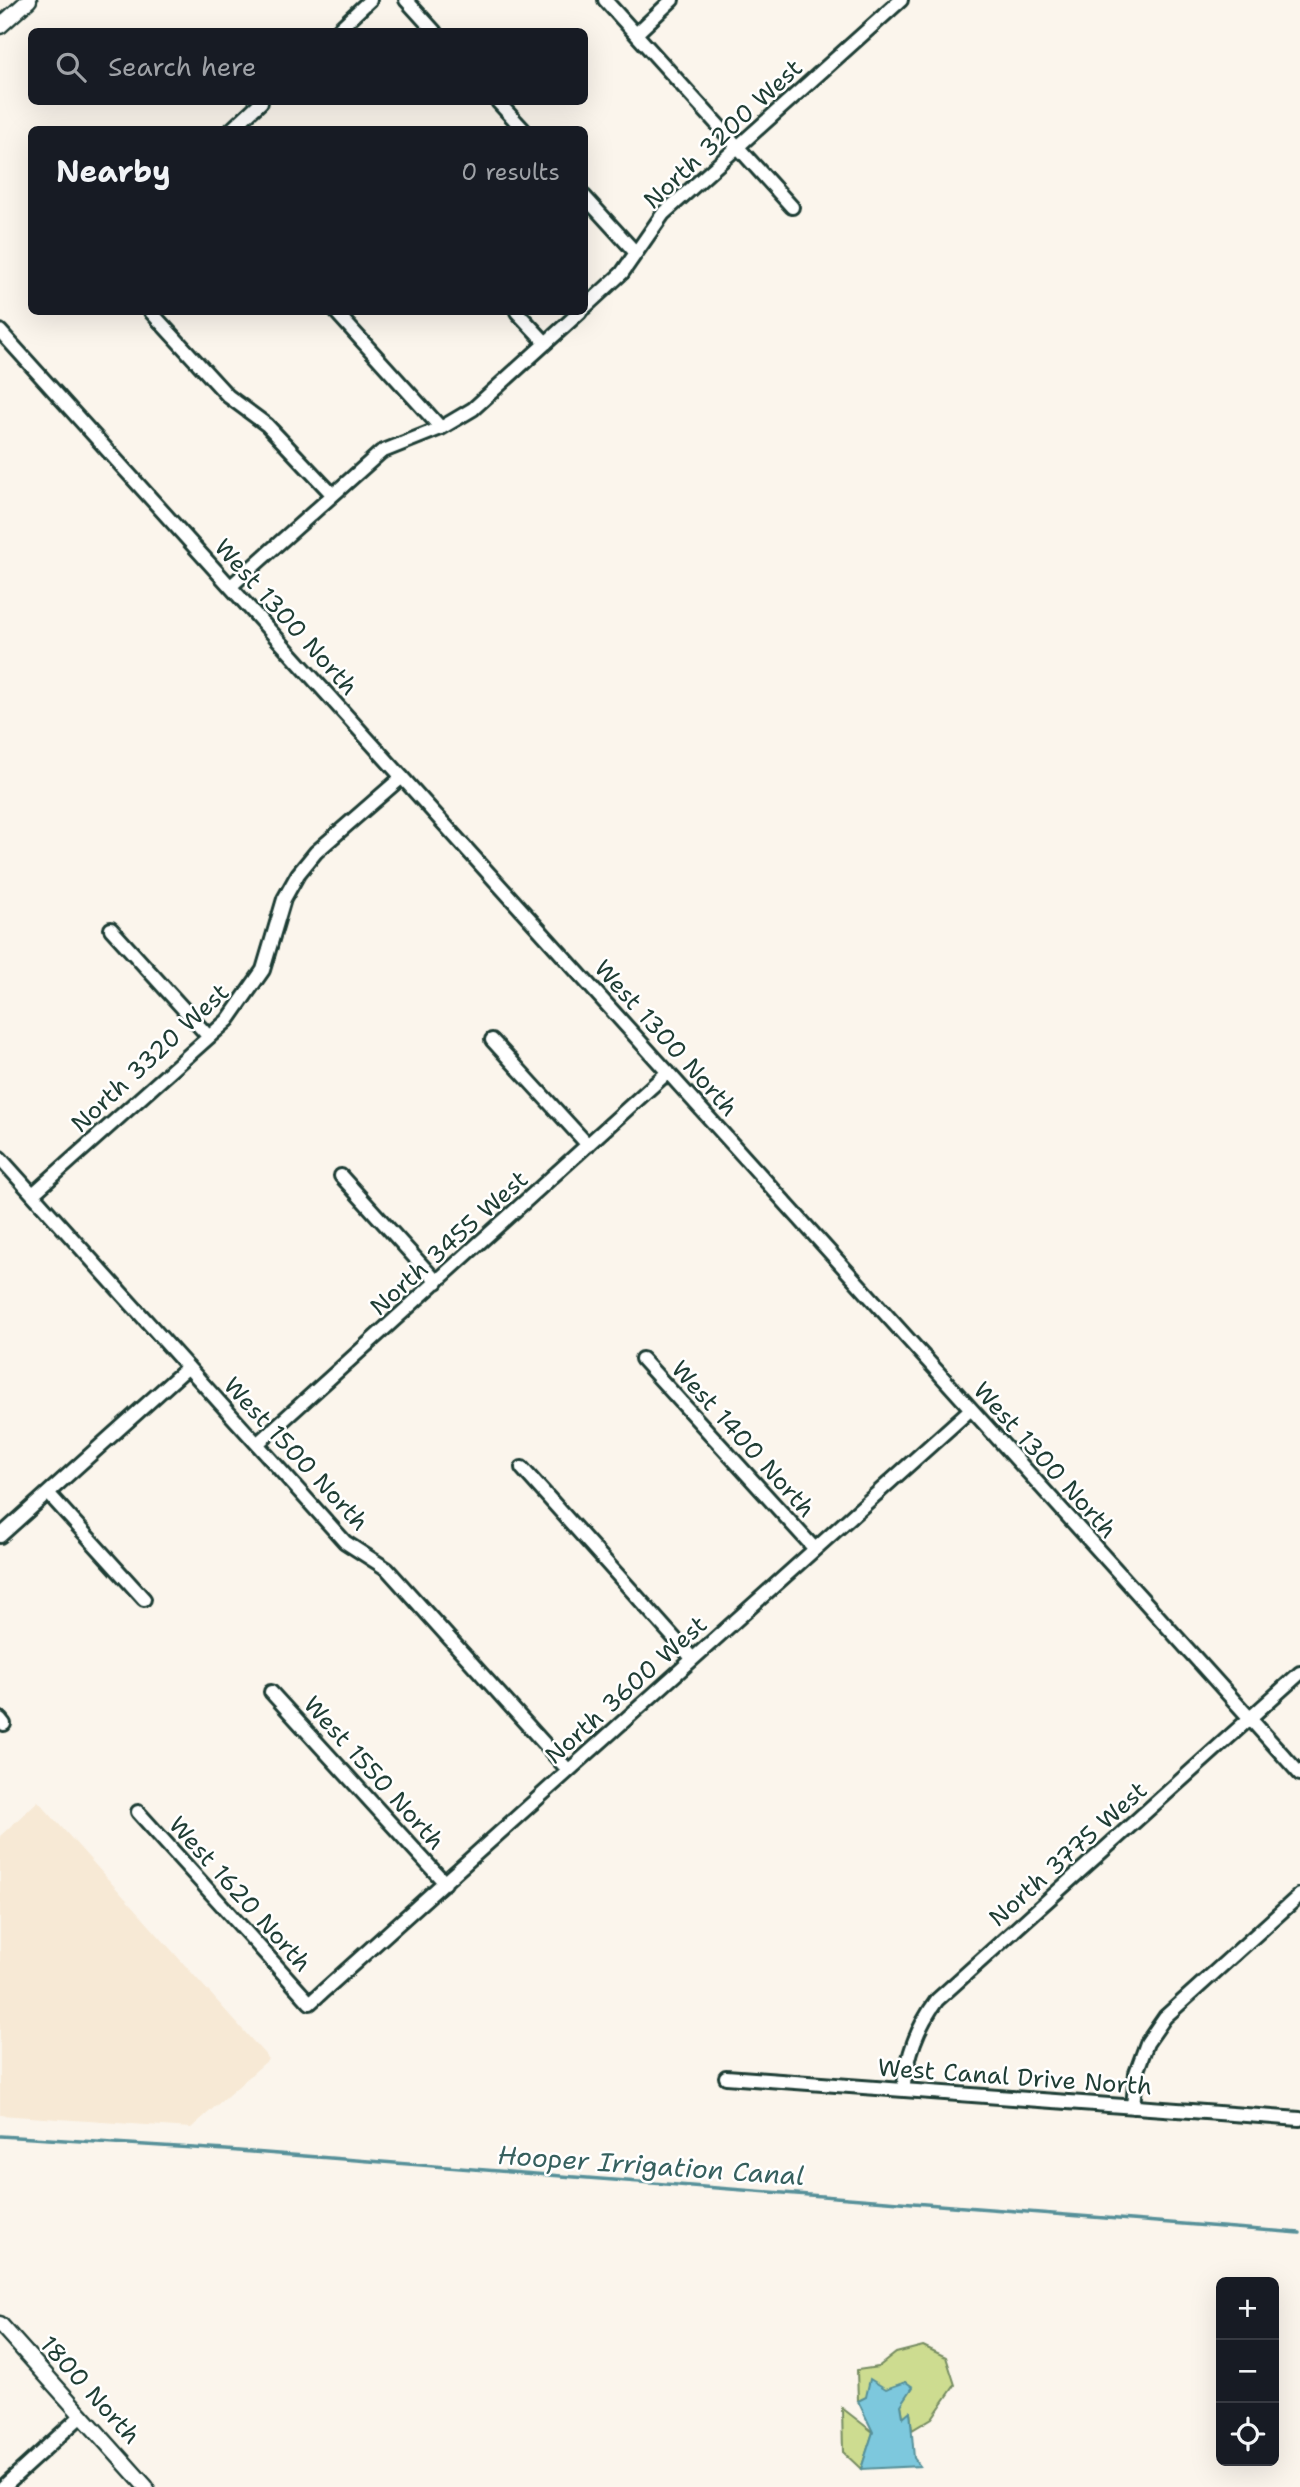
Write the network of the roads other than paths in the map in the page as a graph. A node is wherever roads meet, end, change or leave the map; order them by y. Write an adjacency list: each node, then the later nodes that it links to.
1 (29, 0): 7 (main road)
2 (370, 0): 8 (street)
3 (406, 0): 9 (street)
4 (605, 0): 10 (street)
5 (672, 0): 10 (street)
6 (901, 0): 15 (street, North 3200 West)
7 (0, 26)
8 (340, 28)
9 (431, 28)
10 (636, 34): 15 (street)
11 (258, 105): 13 (street)
12 (501, 105): 14 (street)
13 (234, 126)
14 (520, 126)
15 (737, 147): 17 (street); 18 (street, North 3200 West)
16 (588, 200): 18 (street)
17 (792, 207)
18 (636, 253): 19 (street, North 3200 West)
19 (588, 304)
20 (154, 315): 27 (street)
21 (339, 315): 26 (street)
22 (520, 315): 25 (street)
23 (577, 315): 25 (street)
24 (0, 331): 28 (street, West 1300 North)
25 (546, 343): 26 (street)
26 (441, 428): 27 (street)
27 (333, 495): 28 (street)
28 (231, 586): 29 (street, West 1300 North)
29 (402, 777): 31 (street, North 3320 West); 33 (street, West 1300 North)
30 (111, 929): 31 (street)
31 (209, 1037): 37 (street, North 3320 West)
32 (492, 1040): 34 (street)
33 (668, 1072): 34 (street, North 3455 West); 41 (street, West 1300 North)
34 (588, 1145): 38 (street, North 3455 West)
35 (0, 1158): 37 (street, West 1500 North)
36 (341, 1176): 38 (street)
37 (33, 1194): 40 (street, West 1500 North)
38 (437, 1282): 42 (street, North 3455 West)
39 (642, 1359): 46 (street, West 1400 North)
40 (188, 1367): 42 (street, West 1500 North); 44 (street)
41 (971, 1409): 46 (street, North 3600 West); 51 (street, West 1300 North)
42 (257, 1444): 52 (street, West 1500 North)
43 (522, 1468): 48 (street)
44 (48, 1493): 45 (street); 47 (street)
45 (0, 1536)
46 (814, 1548): 48 (street, North 3600 West)
47 (144, 1599)
48 (692, 1658): 52 (street, North 3600 West)
49 (1300, 1673): 51 (street, North 3775 West)
50 (271, 1692): 55 (street, West 1550 North)
51 (1250, 1719): 53 (street, West 1300 North); 59 (street, North 3775 West)
52 (568, 1770): 55 (street, North 3600 West)
53 (1300, 1774)
54 (138, 1812): 57 (street, West 1620 North)
55 (445, 1883): 57 (street, North 3600 West)
56 (1300, 1895): 60 (street)
57 (310, 2003)
58 (726, 2077): 59 (street, West Canal Drive North)
59 (902, 2090): 60 (street, West Canal Drive North)
60 (1133, 2107): 61 (street, West Canal Drive North)
61 (1300, 2119)
62 (0, 2324): 63 (main road, 1800 North)
63 (82, 2415): 64 (street); 65 (main road, 1800 North)
64 (3, 2487)
65 (146, 2487)

